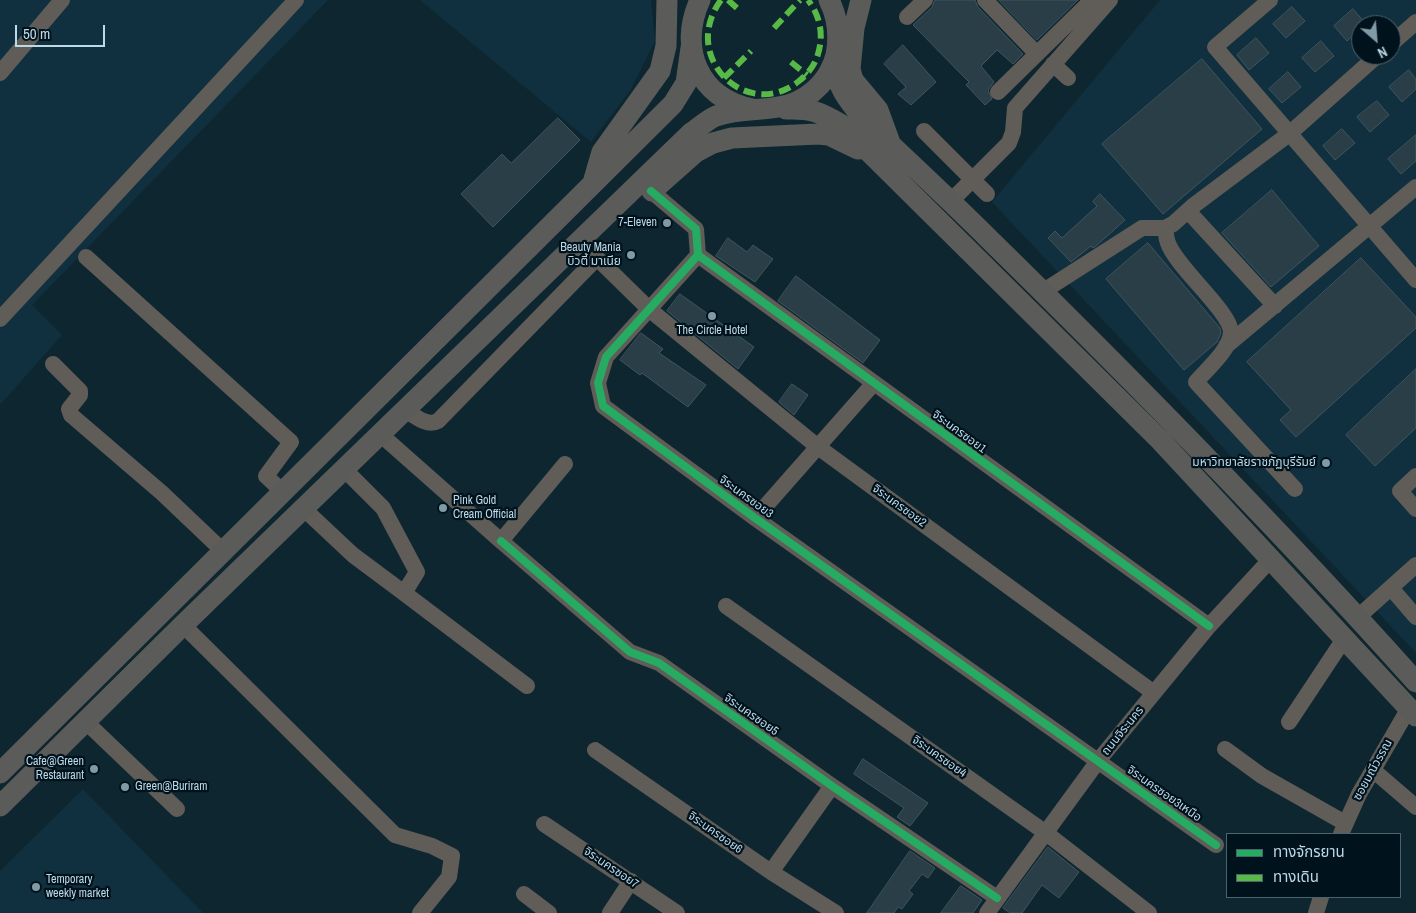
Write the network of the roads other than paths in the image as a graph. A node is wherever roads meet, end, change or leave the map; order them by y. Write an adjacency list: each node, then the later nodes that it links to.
1 (62, 0): 20 (street)
2 (296, 0): 44 (street)
3 (667, 0): 29 (main road)
4 (861, 0): 26 (main road)
5 (925, 0): 12 (street)
6 (985, 0): 16 (street)
7 (1092, 0): 16 (street)
8 (1110, 0): 18 (street)
9 (1270, 0): 25 (street)
10 (834, 4): 17 (main road)
11 (695, 5): 15 (main road)
12 (907, 17)
13 (1416, 22): 14 (street)
14 (1401, 35)
15 (691, 48): 23 (main road); 29 (main road)
16 (1036, 53): 22 (street)
17 (834, 63): 23 (main road); 26 (main road)
18 (1052, 64): 21 (street); 28 (street)
19 (1367, 65): 25 (street)
20 (0, 73)
21 (1068, 78)
22 (998, 92)
23 (770, 110): 26 (main road); 37 (main road)
24 (924, 131): 28 (street)
25 (1289, 134): 34 (street); 35 (street)
26 (884, 152): 27 (main road); 31 (main road)
27 (908, 176): 33 (main road); 61 (main road)
28 (972, 180): 32 (street); 33 (street)
29 (592, 185): 55 (main road)
30 (1416, 187): 35 (street)
31 (651, 192): 37 (main road); 38 (street)
32 (987, 194)
33 (950, 202): 41 (main road)
34 (1188, 211): 36 (street); 42 (street)
35 (1371, 226): 40 (street); 42 (street)
36 (1165, 228): 41 (street); 45 (street)
37 (592, 231): 48 (main road)
38 (698, 255): 43 (street, จิระนครซอย3); 47 (street, จิระนครซอย1)
39 (86, 257): 55 (street)
40 (1416, 280)
41 (1042, 292): 66 (main road)
42 (1275, 306): 45 (street)
43 (650, 310): 48 (street, จิระนครซอย2); 50 (street, จิระนครซอย2); 58 (street, จิระนครซอย3)
44 (0, 319)
45 (1226, 346): 54 (street)
46 (53, 364): 60 (street)
47 (874, 383): 50 (street); 69 (street, จิระนครซอย1)
48 (405, 410): 49 (main road)
49 (380, 434): 52 (main road); 59 (street, จิระนครซอย5)
50 (818, 447): 58 (street); 73 (street, จิระนครซอย2)
51 (565, 464): 59 (street)
52 (344, 469): 56 (main road); 64 (street)
53 (1416, 476): 57 (street)
54 (1296, 489)
55 (283, 492): 60 (main road)
56 (304, 509): 64 (street); 68 (main road)
57 (1416, 509)
58 (755, 518): 79 (street, จิระนครซอย3)
59 (501, 541): 82 (street, จิระนครซอย5)
60 (223, 551): 81 (main road)
61 (1271, 559): 69 (street, ถนนจิระนคร); 70 (main road)
62 (1416, 566): 63 (street)
63 (1391, 588): 66 (street); 67 (street)
64 (404, 593): 72 (street)
65 (726, 606): 88 (street, จิระนครซอย4)
66 (1358, 617): 71 (main road)
67 (1416, 617)
68 (183, 625): 75 (main road); 95 (street)
69 (1209, 626): 73 (street, ถนนจิระนคร)
70 (1344, 639): 74 (main road); 76 (street)
71 (1416, 682)
72 (527, 686)
73 (1154, 694): 79 (street, ถนนจิระนคร)
74 (1412, 712): 80 (street, ซอยมณีวรรณ)
75 (86, 722): 83 (main road); 85 (street)
76 (1289, 722)
77 (1225, 748): 87 (street)
78 (595, 750): 90 (street, จิระนครซอย6)
79 (1098, 761): 88 (street, ถนนจิระนคร); 89 (street, จิระนครซอย3เหนือ)
80 (1373, 770): 84 (street); 87 (street, ซอยมณีวรรณ)
81 (0, 773)
82 (832, 786): 90 (street); 94 (street, จิระนครซอย5)
83 (0, 806)
84 (1416, 807)
85 (177, 809)
86 (544, 824): 91 (street, จิระนครซอย7)
87 (1343, 828)
88 (1046, 832): 94 (street, ถนนจิระนคร); 100 (street, จิระนครซอย4)
89 (1216, 845)
90 (771, 872): 99 (street, จิระนครซอย6)
91 (631, 881): 97 (street); 98 (street, จิระนครซอย7)
92 (524, 894): 96 (street)
93 (1321, 898): 101 (street)
94 (993, 908)
95 (420, 913)
96 (549, 913)
97 (610, 913)
98 (678, 913)
99 (836, 913)
100 (1149, 913)
101 (1316, 913)

